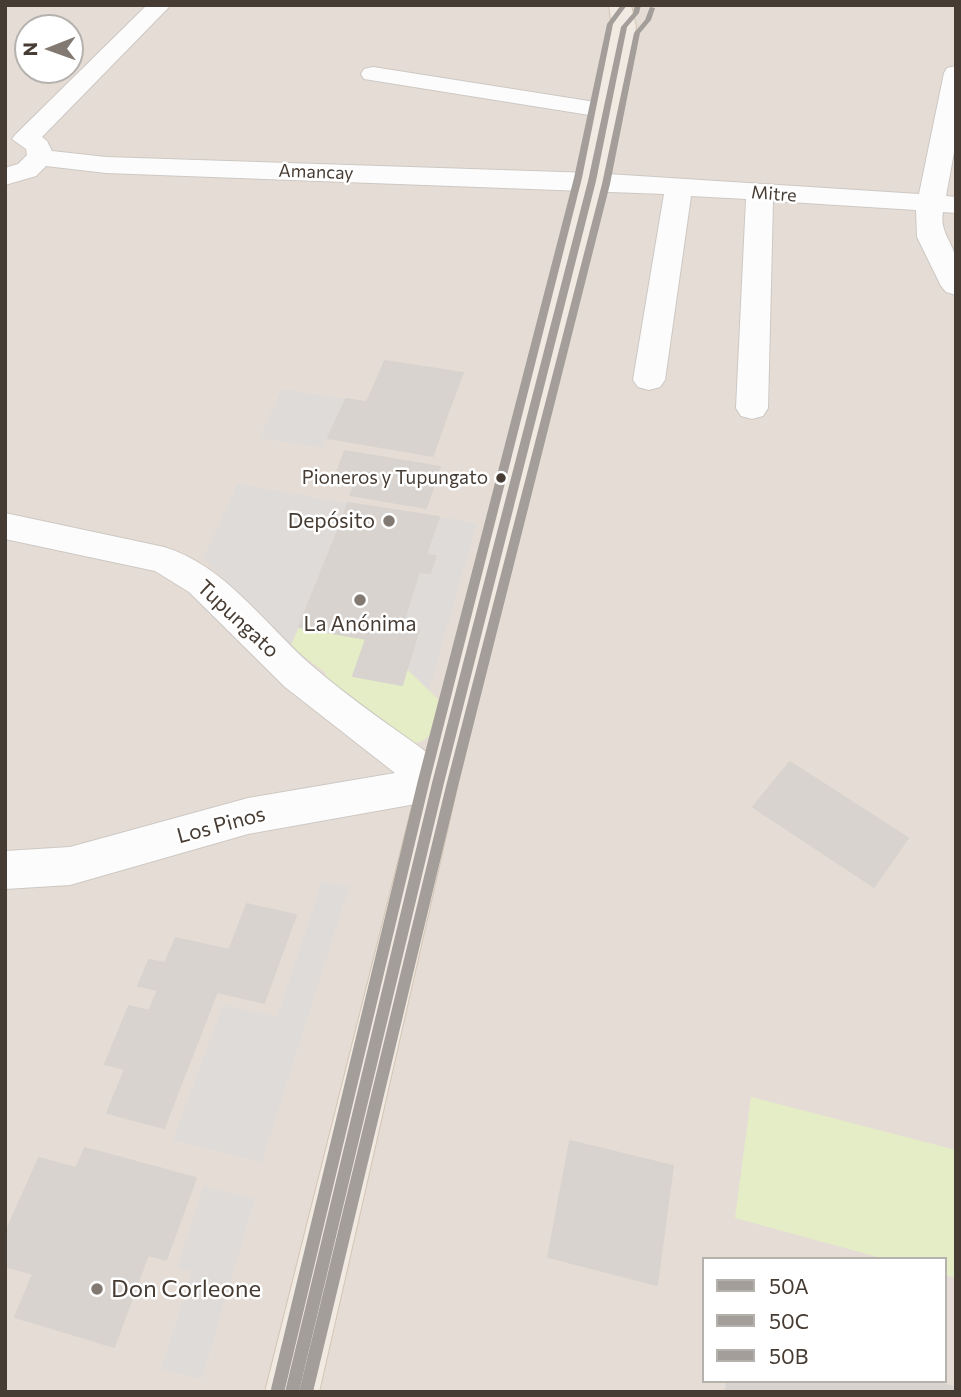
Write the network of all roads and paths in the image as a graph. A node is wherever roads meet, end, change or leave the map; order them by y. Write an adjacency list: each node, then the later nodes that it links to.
1 (160, 5): 6 (street)
2 (627, 13): 5 (main road)
3 (956, 73): 11 (street)
4 (373, 74): 5 (street)
5 (608, 111): 8 (main road)
6 (23, 145): 7 (street); 8 (street, Amancay)
7 (5, 177)
8 (592, 181): 9 (street, Mitre); 16 (main road)
9 (679, 187): 10 (street, Mitre); 13 (street)
10 (760, 193): 11 (street, Mitre); 14 (street)
11 (942, 205): 12 (street)
12 (956, 286)
13 (649, 380)
14 (752, 408)
15 (5, 526): 16 (street, Tupungato)
16 (438, 783): 17 (street, Los Pinos); 18 (main road)
17 (5, 870)
18 (292, 1392)

